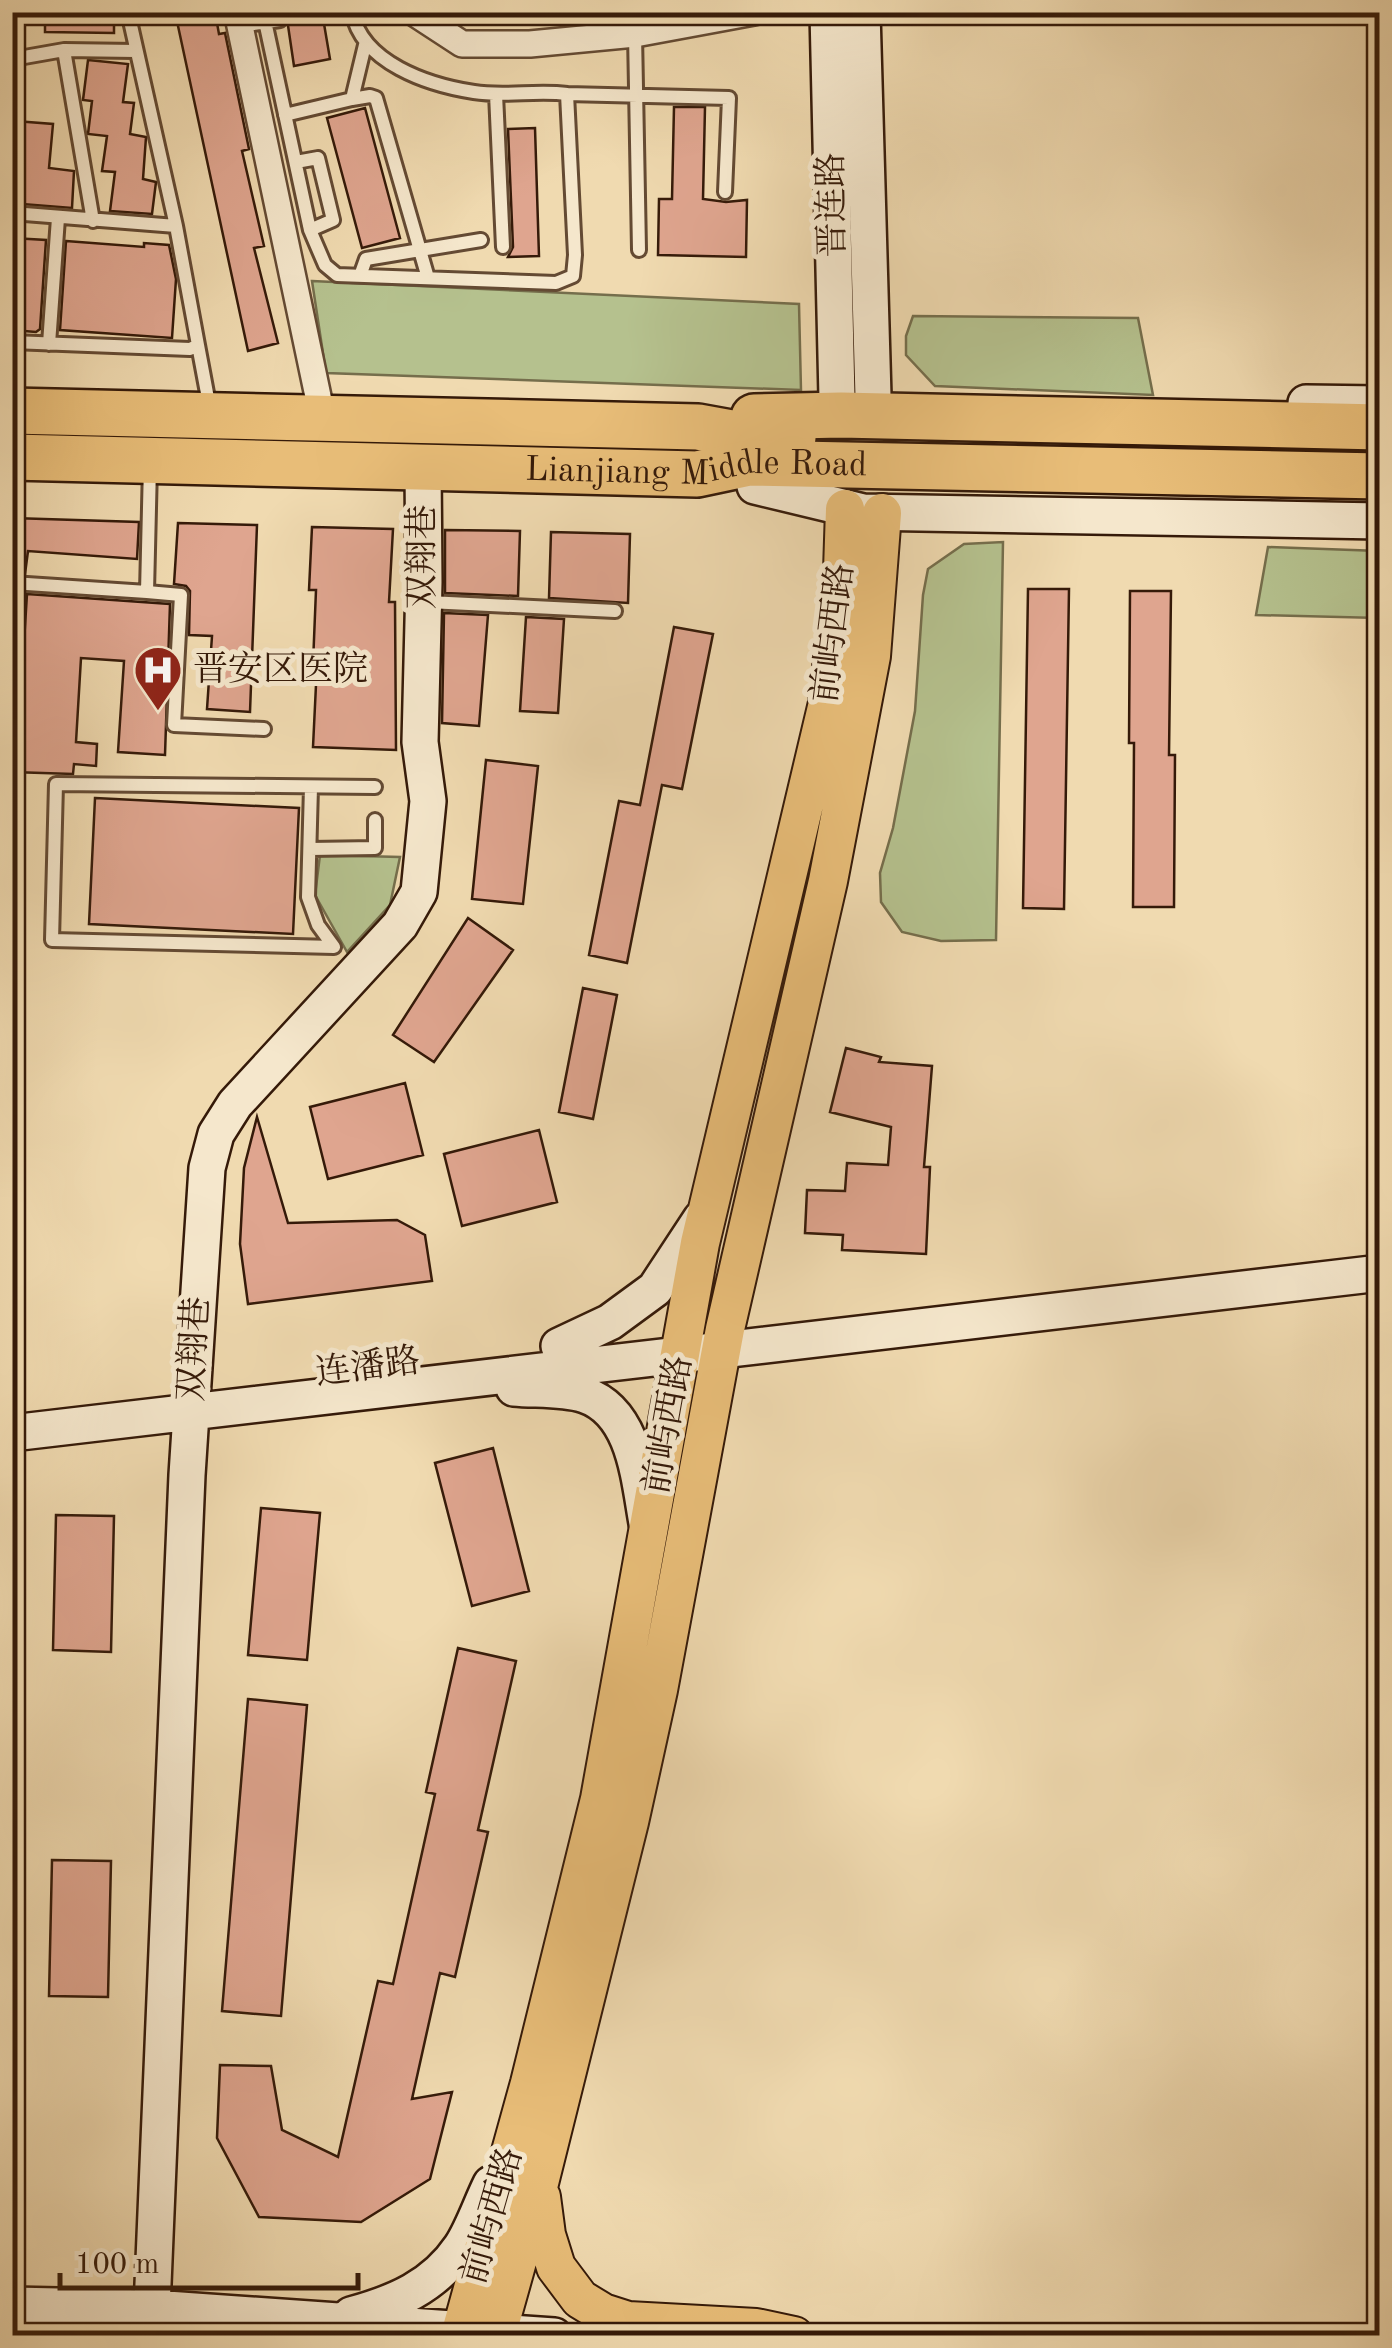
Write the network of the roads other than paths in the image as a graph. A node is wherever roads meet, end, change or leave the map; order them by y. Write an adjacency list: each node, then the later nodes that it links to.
1 (128, 12): 12 (lane)
2 (352, 12): 10 (lane)
3 (412, 12): 9 (street)
4 (754, 12): 9 (street)
5 (828, 12): 35 (main road, 晋连路)
6 (862, 12): 35 (main road, 晋连路)
7 (251, 18): 8 (lane); 18 (lane); 39 (street)
8 (280, 20)
9 (635, 34): 16 (lane)
10 (365, 45): 14 (lane); 17 (lane)
11 (64, 50): 12 (lane); 13 (lane); 23 (lane)
12 (136, 51): 24 (lane)
13 (12, 72)
14 (496, 94): 15 (lane); 27 (lane)
15 (566, 94): 16 (lane); 31 (lane)
16 (636, 94): 20 (lane); 29 (lane)
17 (352, 99): 18 (lane); 28 (lane)
18 (285, 114): 19 (lane)
19 (296, 162): 25 (lane); 25 (lane)
20 (725, 192)
21 (12, 214): 22 (lane)
22 (58, 218): 23 (lane); 33 (lane)
23 (93, 221): 24 (lane)
24 (176, 226): 34 (lane)
25 (310, 230): 30 (lane)
26 (481, 240): 28 (lane)
27 (503, 247)
28 (420, 248): 30 (lane); 31 (lane)
29 (640, 250)
30 (360, 276): 31 (lane)
31 (428, 278)
32 (12, 342): 33 (lane)
33 (49, 344): 34 (lane)
34 (198, 345): 38 (lane)
35 (850, 403): 36 (main road); 40 (highway); 41 (highway)
36 (1380, 404)
37 (12, 412): 38 (highway, Lianjiang Middle Road)
38 (211, 416): 39 (highway, Lianjiang Middle Road)
39 (323, 420): 40 (highway, Lianjiang Middle Road)
40 (698, 427): 43 (highway, Lianjiang Middle Road)
41 (1380, 427)
42 (1380, 450): 43 (highway, Lianjiang Middle Road)
43 (879, 453): 47 (highway, Lianjiang Middle Road); 48 (highway, Lianjiang Middle Road)
44 (12, 457): 45 (highway, Lianjiang Middle Road)
45 (150, 459): 46 (highway, Lianjiang Middle Road); 54 (lane)
46 (423, 468): 47 (highway, Lianjiang Middle Road); 55 (main road, 双翔巷)
47 (697, 474): 49 (highway)
48 (1380, 476)
49 (755, 486): 50 (highway); 51 (main road)
50 (1380, 500)
51 (864, 511): 52 (main road); 62 (main road, 前屿西路); 65 (main road, 前屿西路)
52 (1380, 521)
53 (12, 584): 54 (lane)
54 (147, 592): 57 (lane)
55 (424, 602): 56 (lane); 69 (main road, 双翔巷)
56 (615, 611)
57 (264, 729)
58 (311, 786): 59 (lane); 61 (lane); 61 (lane)
59 (375, 787)
60 (375, 820): 61 (lane)
61 (310, 849)
62 (708, 1205): 66 (main road, 前屿西路); 67 (main road)
63 (1380, 1252): 65 (main road)
64 (1380, 1273): 65 (main road)
65 (722, 1339): 66 (main road, 连潘路); 74 (main road, 前屿西路)
66 (683, 1343): 67 (main road, 连潘路); 68 (main road, 连潘路); 72 (main road, 前屿西路)
67 (559, 1346): 69 (main road, 连潘路)
68 (443, 1382): 69 (main road, 连潘路); 72 (main road)
69 (191, 1401): 70 (main road, 连潘路); 71 (main road, 连潘路); 76 (main road, 双翔巷)
70 (12, 1411)
71 (12, 1433)
72 (649, 1536): 73 (main road, 前屿西路)
73 (519, 2124): 77 (main road); 78 (main road, 前屿西路)
74 (538, 2183): 78 (main road, 前屿西路); 80 (main road)
75 (12, 2305): 76 (main road)
76 (152, 2308): 77 (main road)
77 (330, 2321): 78 (main road)
78 (478, 2334): 79 (main road)
79 (554, 2336)
80 (794, 2336)

